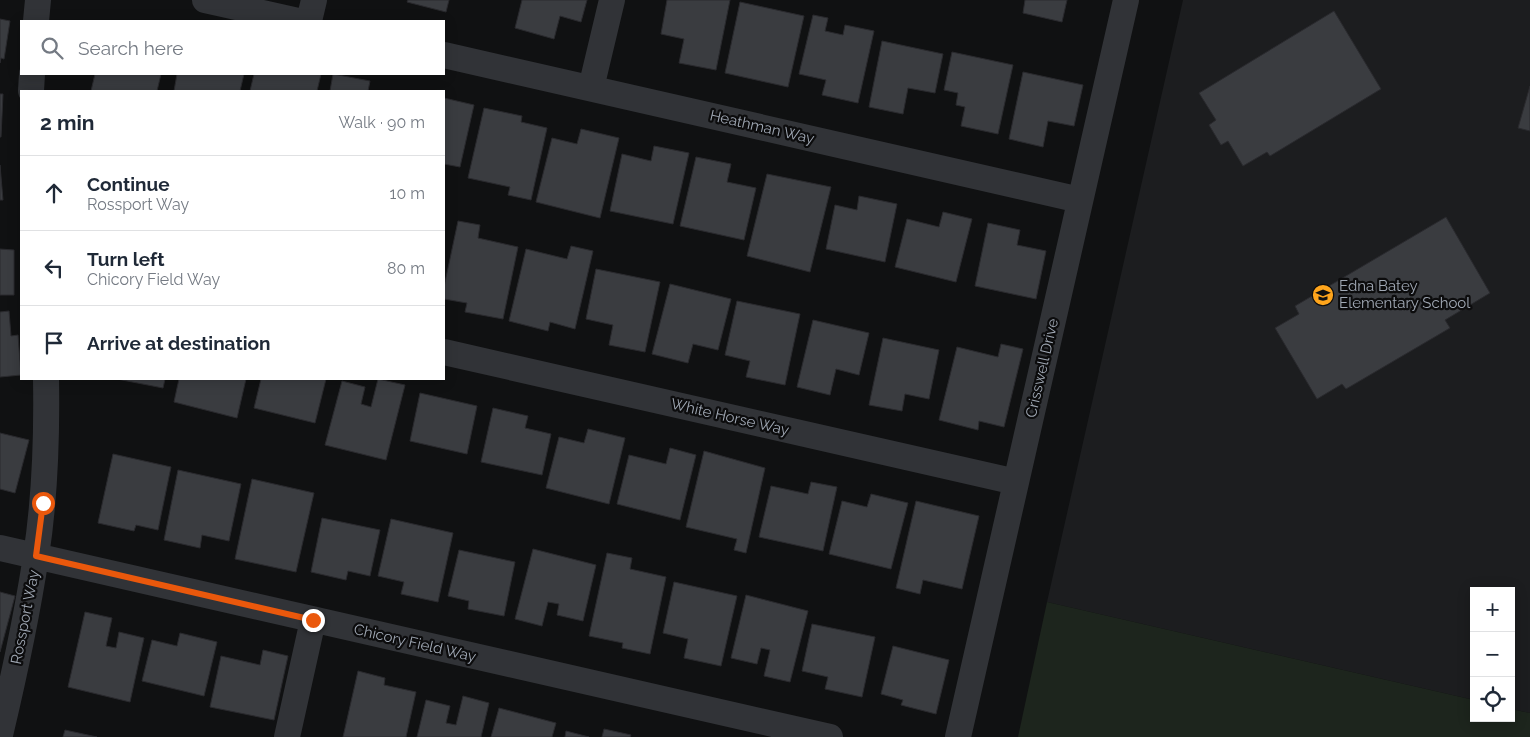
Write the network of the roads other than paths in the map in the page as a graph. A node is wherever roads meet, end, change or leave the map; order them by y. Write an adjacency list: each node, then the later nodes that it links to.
1 (38, 0): 6 (street)
2 (205, 0): 7 (street)
3 (314, 0): 8 (street)
4 (612, 0): 11 (street)
5 (1126, 0): 13 (street, Crisswell Drive)
6 (36, 20)
7 (294, 20)
8 (309, 20)
9 (445, 54): 11 (street, Heathman Way)
10 (32, 75): 12 (street)
11 (591, 88): 13 (street, Heathman Way)
12 (31, 90)
13 (1080, 200): 16 (street, Crisswell Drive)
14 (445, 352): 16 (street, White Horse Way)
15 (46, 380): 18 (street, Rossport Way)
16 (1016, 482): 23 (street, Crisswell Drive)
17 (0, 548): 18 (street, Chicory Field Way)
18 (36, 556): 19 (street, Chicory Field Way); 20 (street, Rossport Way)
19 (313, 620): 21 (street); 22 (street, Chicory Field Way)
20 (0, 735)
21 (286, 737)
22 (830, 737)
23 (958, 737)

